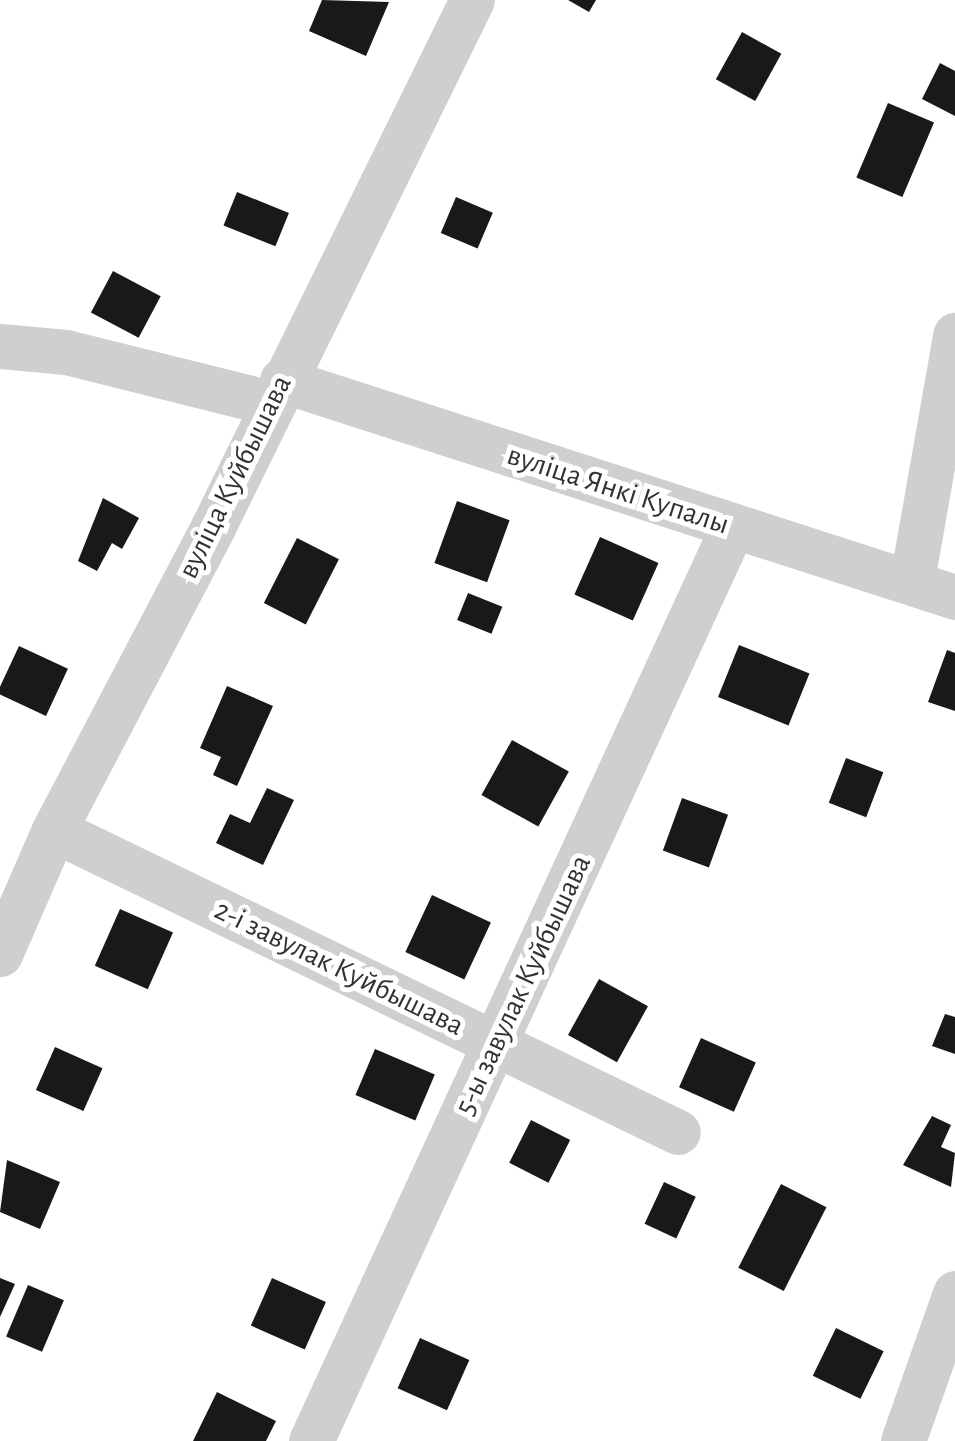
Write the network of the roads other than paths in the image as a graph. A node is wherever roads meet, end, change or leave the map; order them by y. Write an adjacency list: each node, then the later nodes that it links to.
1 (472, 0): 4 (street, вуліца Куйбышава)
2 (955, 335): 6 (street)
3 (0, 346): 4 (street, вуліца Янкі Купалы)
4 (276, 391): 5 (street, вуліца Янкі Купалы); 8 (street, вуліца Куйбышава)
5 (732, 528): 6 (street, вуліца Янкі Купалы); 10 (street, 5-ы завулак Куйбышава)
6 (912, 580): 7 (street, вуліца Янкі Купалы)
7 (955, 597)
8 (54, 830): 9 (street, вуліца Куйбышава); 10 (street, 2-і завулак Куйбышава)
9 (0, 954)
10 (496, 1044): 11 (street, 2-і завулак Куйбышава); 13 (street, 5-ы завулак Куйбышава)
11 (678, 1132)
12 (955, 1293): 14 (street)
13 (311, 1441)
14 (902, 1441)

